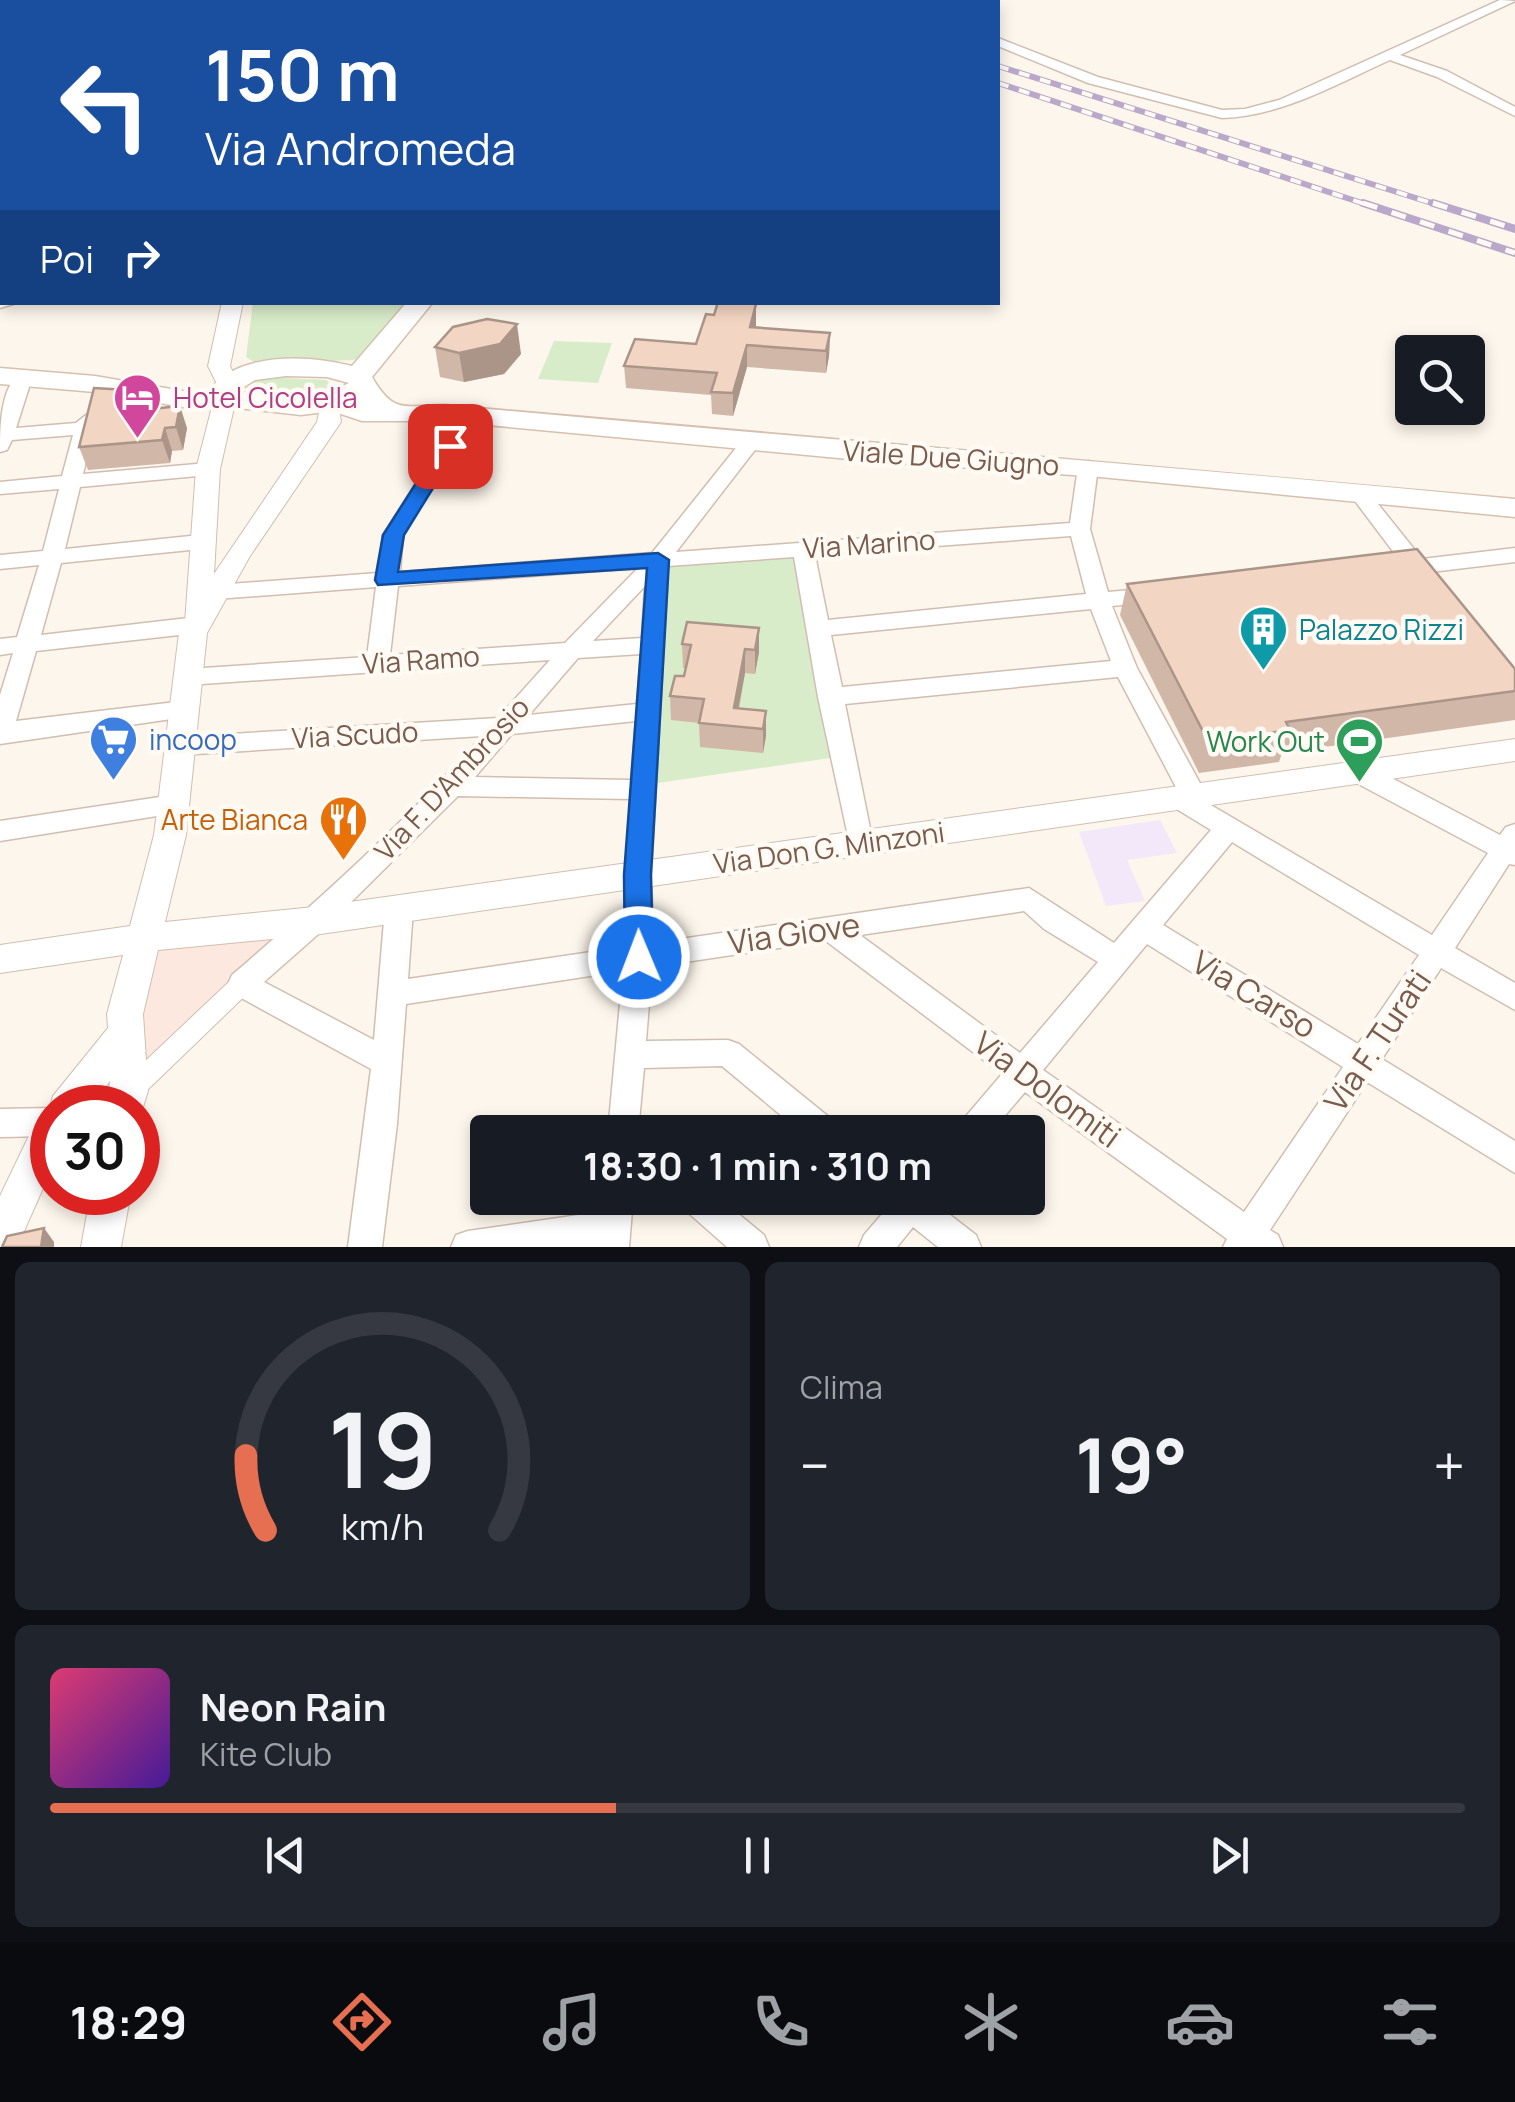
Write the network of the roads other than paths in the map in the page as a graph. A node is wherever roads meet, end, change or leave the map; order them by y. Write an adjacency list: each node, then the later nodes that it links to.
1 (1510, 0): 3 (street)
2 (1000, 43): 3 (street)
3 (1389, 55): 4 (street)
4 (1515, 112)
5 (233, 305): 9 (street)
6 (418, 305): 7 (main road)
7 (351, 376): 9 (main road); 11 (main road); 12 (main road)
8 (11, 377): 10 (main road); 15 (street)
9 (229, 383): 10 (main road); 11 (main road, Viale Due Giugno); 18 (street)
10 (94, 384): 14 (street)
11 (334, 403): 12 (main road, Viale Due Giugno); 33 (street)
12 (386, 413): 13 (main road, Viale Due Giugno)
13 (468, 416): 16 (main road, Viale Due Giugno); 32 (street)
14 (84, 428): 15 (street); 19 (street)
15 (1, 438)
16 (751, 442): 17 (main road, Viale Due Giugno); 28 (street, Via F. D'Ambrosio)
17 (1088, 467): 21 (main road, Viale Due Giugno); 23 (street)
18 (208, 468): 19 (street); 24 (street)
19 (72, 481): 20 (street); 27 (street)
20 (0, 488)
21 (1359, 493): 22 (main road, Viale Due Giugno); 30 (street)
22 (1515, 508)
23 (1080, 529): 25 (street, Via Marino); 36 (street)
24 (200, 542): 27 (street); 37 (street)
25 (803, 549): 28 (street, Via Marino); 38 (street)
26 (1515, 554): 30 (street)
27 (52, 555): 29 (street); 39 (street)
28 (658, 560): 32 (street, Via Marino); 40 (street); 42 (street, Via F. D'Ambrosio)
29 (0, 562)
30 (1416, 567): 31 (street); 35 (street)
31 (1376, 572)
32 (386, 580): 33 (street, Via Marino); 43 (street)
33 (216, 592): 37 (street)
34 (1178, 592): 36 (street)
35 (1441, 597)
36 (1099, 601): 38 (street); 44 (street)
37 (197, 625): 39 (street); 45 (street)
38 (821, 628): 46 (street)
39 (26, 644): 41 (street); 50 (street)
40 (655, 645): 42 (street, Via Ramo); 48 (street)
41 (0, 646)
42 (572, 650): 43 (street, Via Ramo); 49 (street, Via F. D'Ambrosio)
43 (378, 663): 45 (street, Via Ramo)
44 (1125, 668): 46 (street); 56 (street)
45 (188, 676): 47 (street)
46 (830, 697): 60 (street)
47 (184, 710): 50 (street); 51 (street)
48 (650, 711): 49 (street, Via Scudo); 55 (street)
49 (503, 726): 51 (street, Via Scudo); 54 (street, Via F. D'Ambrosio)
50 (0, 733)
51 (180, 746): 57 (street)
52 (1515, 750): 53 (street, Via Don G. Minzoni)
53 (1358, 772): 56 (street, Via Don G. Minzoni); 61 (street)
54 (452, 786): 55 (street); 64 (street, Via F. D'Ambrosio)
55 (646, 790): 62 (street)
56 (1187, 797): 58 (street); 60 (street, Via Don G. Minzoni)
57 (173, 806): 59 (street); 67 (street)
58 (1228, 828): 66 (street); 68 (street)
59 (0, 830)
60 (860, 843): 62 (street, Via Don G. Minzoni)
61 (1511, 847): 68 (street, Via F. Turati)
62 (638, 875): 63 (street, Via Don G. Minzoni); 69 (street)
63 (399, 908): 64 (street, Via Don G. Minzoni); 73 (street)
64 (314, 921): 67 (street, Via Don G. Minzoni); 72 (street, Via F. D'Ambrosio)
65 (831, 928): 69 (street, Via Giove); 71 (street, Via Giove); 79 (street, Via Dolomiti)
66 (1145, 928): 71 (street); 78 (street, Via Carso)
67 (142, 938): 70 (street, Via Don G. Minzoni); 75 (street)
68 (1437, 951): 74 (street); 78 (street, Via F. Turati)
69 (639, 957): 73 (street, Via Giove); 76 (street)
70 (0, 959)
71 (1119, 960): 79 (street)
72 (242, 984): 77 (street); 82 (street, Via F. D'Ambrosio)
73 (392, 994): 77 (street)
74 (1515, 998)
75 (124, 1035): 80 (street); 81 (street)
76 (630, 1056): 83 (street); 84 (street)
77 (386, 1062): 99 (street)
78 (1364, 1062): 88 (street, Via Carso); 97 (street, Via F. Turati)
79 (1022, 1073): 85 (street); 97 (street, Via Dolomiti)
80 (84, 1085)
81 (127, 1085)
82 (143, 1085)
83 (625, 1115)
84 (803, 1115)
85 (986, 1115)
86 (0, 1123): 87 (street)
87 (30, 1124)
88 (1515, 1158)
89 (30, 1164): 90 (street)
90 (9, 1202): 96 (street)
91 (106, 1215): 98 (street)
92 (715, 1215): 101 (street)
93 (899, 1215): 102 (street)
94 (927, 1215): 103 (street)
95 (615, 1223): 100 (street)
96 (0, 1240)
97 (1252, 1243)
98 (100, 1247)
99 (366, 1247)
100 (468, 1247)
101 (752, 1247)
102 (876, 1247)
103 (964, 1247)

